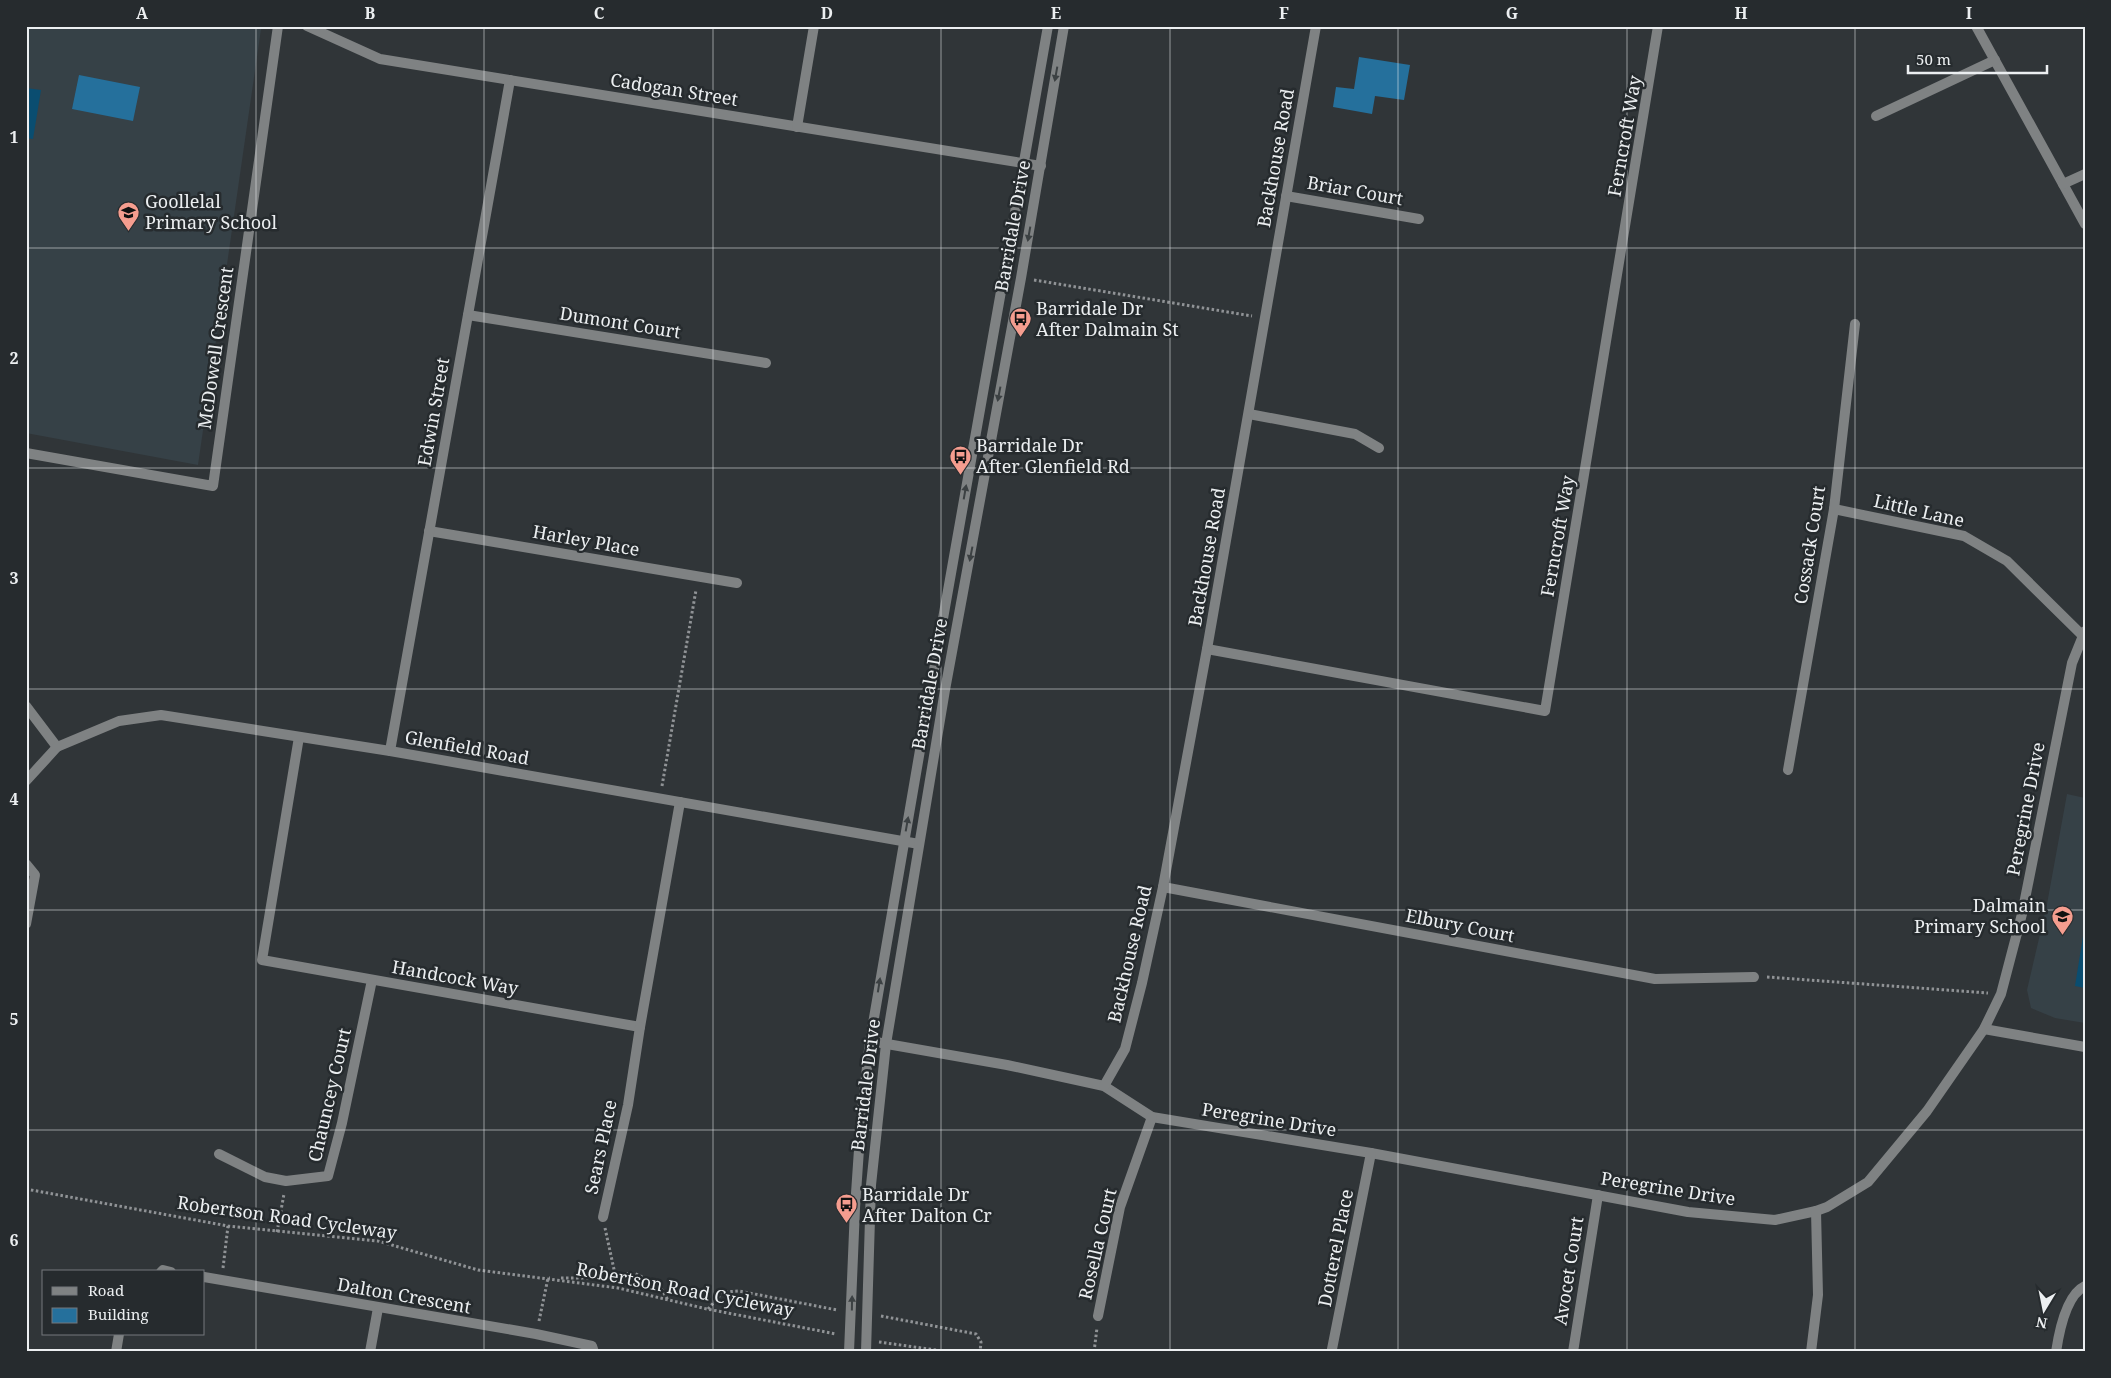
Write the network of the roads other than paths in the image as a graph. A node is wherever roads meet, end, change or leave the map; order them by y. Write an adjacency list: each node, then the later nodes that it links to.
1 (278, 26): 25 (street, McDowell Crescent)
2 (307, 26): 10 (street, Cadogan Street)
3 (814, 26): 12 (street)
4 (1048, 26): 13 (street, Barridale Drive)
5 (1064, 26): 14 (street, Barridale Drive, one-way to 14)
6 (1316, 26): 17 (street, Backhouse Road)
7 (1658, 26): 30 (street, Ferncroft Way)
8 (1976, 26): 9 (street)
9 (1995, 60): 11 (street); 16 (street)
10 (510, 80): 12 (street, Cadogan Street); 20 (street, Edwin Street)
11 (1876, 116)
12 (797, 127): 13 (street, Cadogan Street)
13 (1024, 164): 14 (street, Cadogan Street); 38 (street, Barridale Drive, one-way to 13)
14 (1041, 166): 39 (street, Barridale Drive, one-way to 39)
15 (2085, 174): 16 (street)
16 (2063, 184): 19 (street)
17 (1286, 196): 18 (street, Briar Court); 23 (street, Backhouse Road)
18 (1419, 219)
19 (2085, 224)
20 (468, 315): 22 (street, Dumont Court); 27 (street, Edwin Street)
21 (1855, 324): 26 (street, Cossack Court)
22 (766, 363)
23 (1249, 414): 24 (street); 30 (street, Backhouse Road)
24 (1379, 448)
25 (26, 453)
26 (1834, 509): 29 (street, Little Lane); 35 (street, Cossack Court)
27 (429, 531): 28 (street, Harley Place); 34 (street, Edwin Street)
28 (737, 583)
29 (2083, 633): 46 (street, Peregrine Drive)
30 (1207, 649): 41 (street, Backhouse Road)
31 (26, 706): 33 (street)
32 (298, 737): 33 (street, Glenfield Road); 34 (street, Glenfield Road); 44 (street, Handcock Way)
33 (57, 747): 36 (street, Glenfield Road)
34 (390, 751): 37 (street, Glenfield Road)
35 (1788, 770)
36 (26, 781)
37 (680, 802): 38 (street, Glenfield Road); 45 (street)
38 (904, 842): 39 (street, Glenfield Road); 47 (street, Barridale Drive, one-way to 38)
39 (919, 844): 48 (street, Barridale Drive)
40 (26, 864): 42 (street)
41 (1163, 887): 43 (street, Elbury Court); 50 (street, Backhouse Road)
42 (26, 924)
43 (1754, 976)
44 (372, 980): 45 (street, Handcock Way); 52 (street, Chauncey Court)
45 (640, 1027): 56 (street, Sears Place)
46 (1984, 1030): 49 (street); 55 (street, Peregrine Drive)
47 (870, 1042): 48 (street, Peregrine Drive); 66 (street, Barridale Drive, one-way to 47)
48 (886, 1044): 50 (street, Peregrine Drive); 67 (street, Barridale Drive)
49 (2085, 1047)
50 (1104, 1086): 51 (street, Peregrine Drive)
51 (1152, 1117): 53 (street, Peregrine Drive); 60 (street, Rosella Court)
52 (219, 1154)
53 (1371, 1154): 54 (street, Peregrine Drive); 62 (street, Dotterel Place)
54 (1598, 1195): 55 (street, Peregrine Drive); 68 (street, Avocet Court)
55 (1816, 1211): 69 (street)
56 (603, 1217)
57 (205, 1278): 59 (street, Dalton Crescent)
58 (2085, 1286): 70 (street)
59 (378, 1308): 64 (street); 65 (street, Dalton Crescent)
60 (1098, 1316)
61 (119, 1336): 63 (street)
62 (1332, 1349)
63 (116, 1352)
64 (370, 1352)
65 (594, 1352)
66 (849, 1352)
67 (866, 1352)
68 (1573, 1352)
69 (1811, 1352)
70 (2056, 1352)

